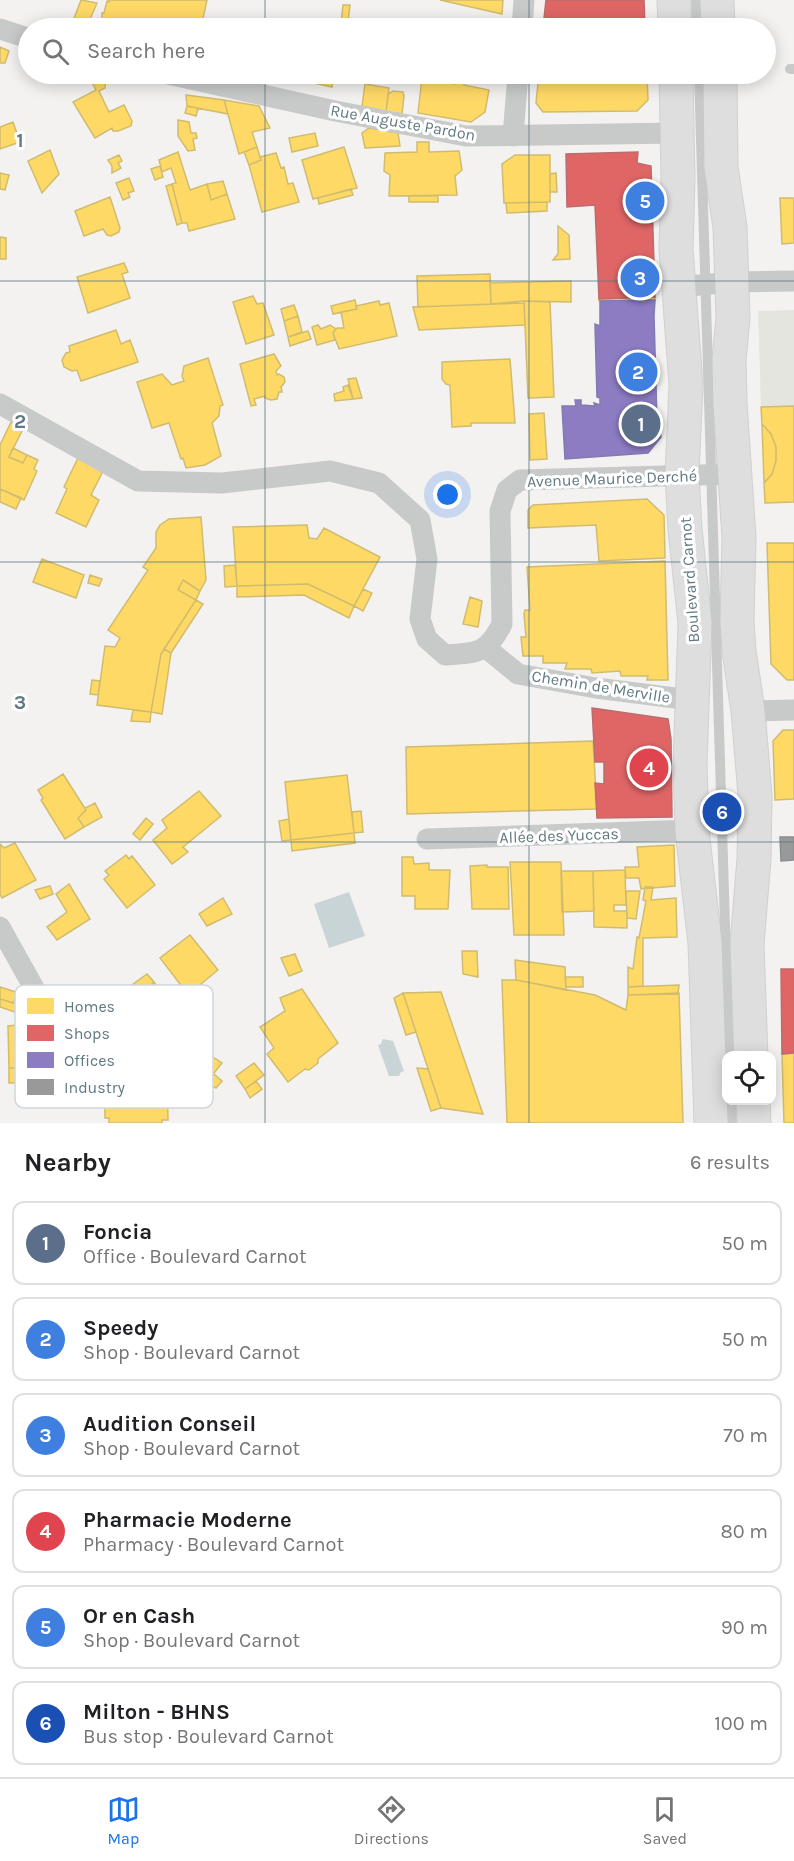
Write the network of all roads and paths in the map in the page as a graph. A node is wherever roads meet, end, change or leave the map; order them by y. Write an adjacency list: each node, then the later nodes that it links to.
1 (524, 0): 5 (street)
2 (674, 0): 6 (main road)
3 (696, 0): 7 (lane)
4 (717, 0): 8 (main road)
5 (523, 18)
6 (675, 18)
7 (697, 18)
8 (718, 18)
9 (0, 29): 10 (street)
10 (18, 35)
11 (213, 84): 17 (street, Rue Auguste Pardon)
12 (517, 84): 17 (street)
13 (676, 84): 16 (main road, Boulevard Carnot)
14 (699, 84): 19 (lane)
15 (720, 84): 19 (main road, Boulevard Carnot)
16 (678, 133): 17 (street, Rue Auguste Pardon); 19 (main road, Boulevard Carnot)
17 (513, 136)
18 (794, 281): 19 (street)
19 (705, 284): 21 (main road, Boulevard Carnot); 21 (main road, Boulevard Carnot)
20 (0, 404): 22 (street)
21 (710, 474): 22 (street, Avenue Maurice Derché); 23 (main road, Boulevard Carnot); 25 (main road, Boulevard Carnot); 30 (lane)
22 (485, 647): 23 (street, Chemin de Merville)
23 (691, 700): 26 (main road, Boulevard Carnot)
24 (794, 710): 25 (street)
25 (748, 711): 31 (main road, Boulevard Carnot)
26 (692, 830): 27 (street, Allée des Yuccas); 34 (main road, Boulevard Carnot)
27 (427, 839)
28 (0, 927): 29 (street)
29 (32, 985)
30 (729, 1051)
31 (751, 1051)
32 (731, 1105): 35 (lane)
33 (753, 1105): 36 (main road)
34 (711, 1123)
35 (732, 1123)
36 (754, 1123)

